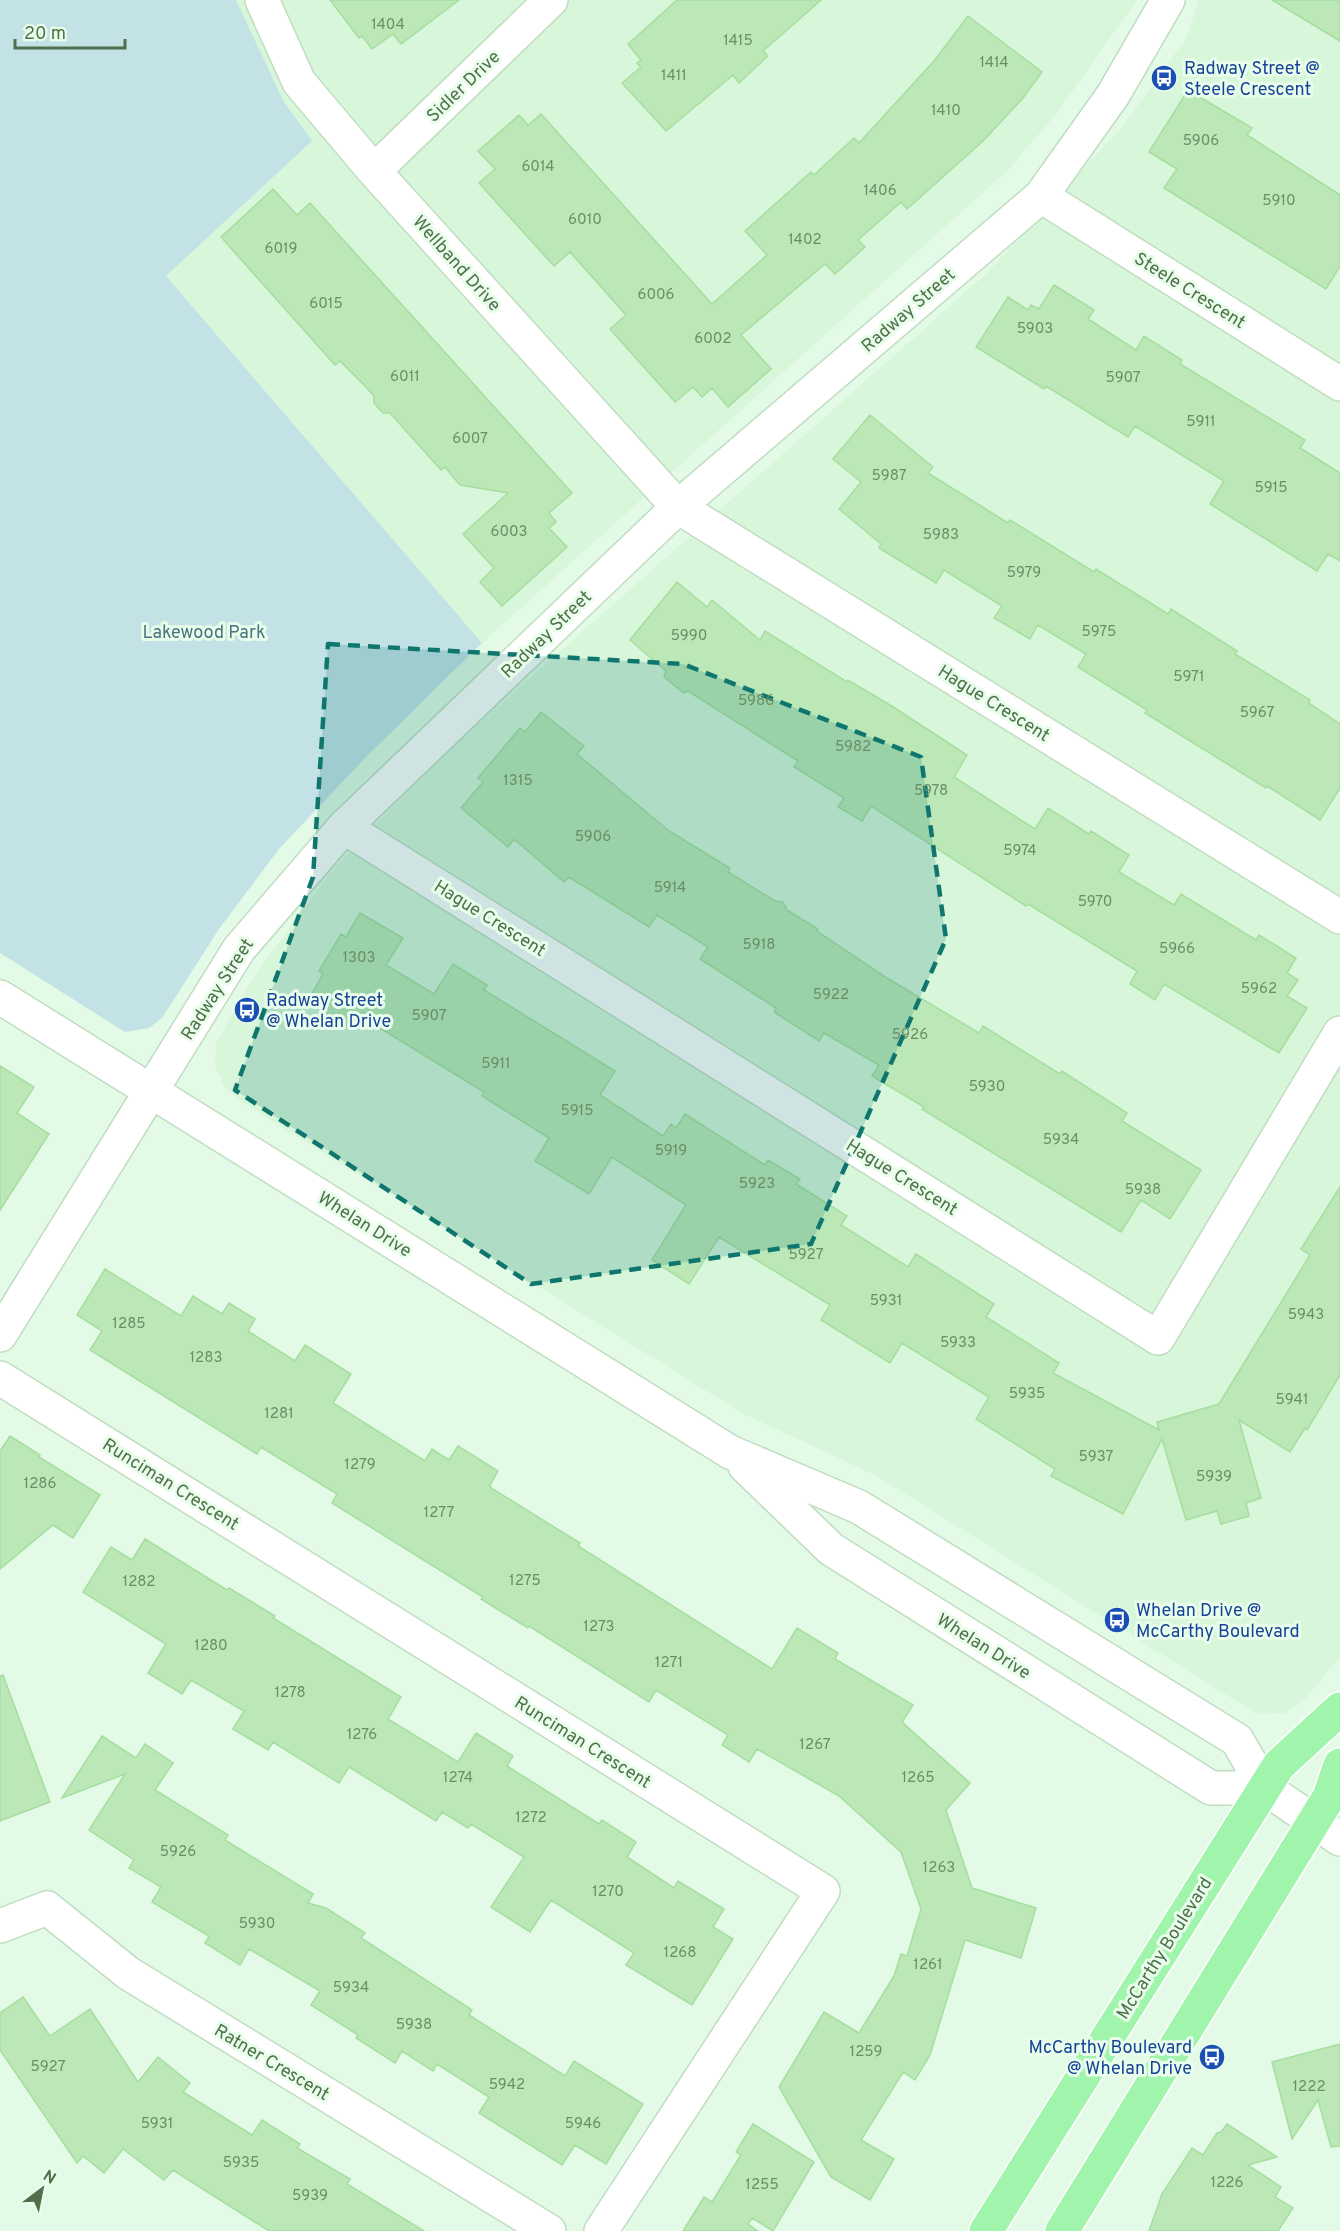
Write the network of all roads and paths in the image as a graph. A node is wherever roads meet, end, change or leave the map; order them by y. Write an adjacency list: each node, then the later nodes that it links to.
1 (262, 0): 4 (street, Wellband Drive)
2 (551, 0): 4 (street, Sidler Drive)
3 (1168, 0): 5 (street, Radway Street)
4 (374, 171): 7 (street, Wellband Drive)
5 (1041, 196): 6 (street, Steele Crescent); 7 (street, Radway Street)
6 (1340, 384)
7 (678, 507): 8 (street, Radway Street); 9 (street, Hague Crescent)
8 (344, 827): 11 (street, Hague Crescent); 12 (street, Radway Street)
9 (1340, 917)
10 (0, 997): 12 (street, Whelan Drive)
11 (1340, 1033)
12 (151, 1091): 13 (street, Radway Street); 15 (street, Whelan Drive)
13 (0, 1335)
14 (0, 1377): 22 (street, Runciman Crescent)
15 (730, 1452): 18 (street, Whelan Drive); 18 (street, Whelan Drive)
16 (1340, 1709): 18 (main road, McCarthy Boulevard)
17 (1340, 1765): 19 (main road)
18 (1265, 1788): 19 (street, Whelan Drive); 23 (main road, McCarthy Boulevard)
19 (1327, 1829): 24 (main road)
20 (0, 1926): 21 (street, Ratner Crescent)
21 (549, 2231)
22 (601, 2231)
23 (986, 2231)
24 (1062, 2231)

